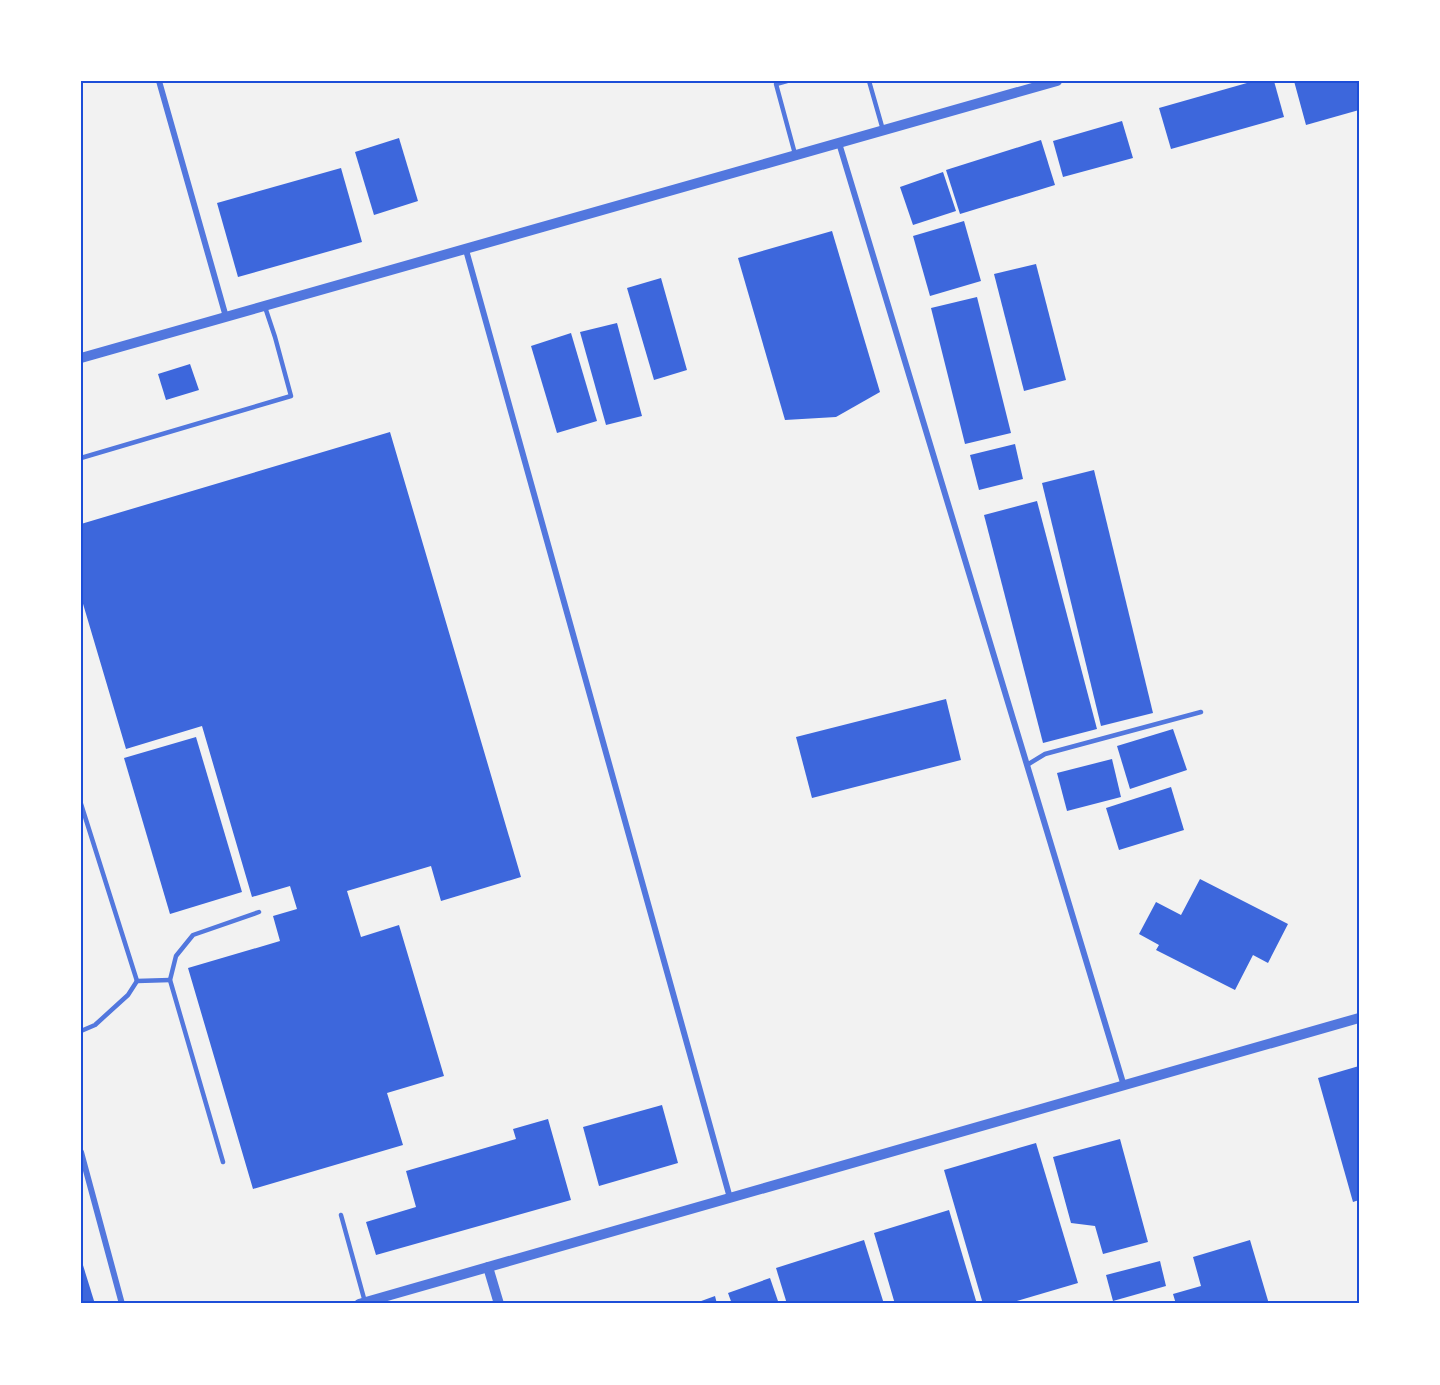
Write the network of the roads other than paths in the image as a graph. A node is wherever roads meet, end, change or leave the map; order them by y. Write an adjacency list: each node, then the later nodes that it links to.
1 (159, 81): 10 (street)
2 (788, 81): 7 (lane)
3 (869, 81): 5 (lane)
4 (1057, 81): 5 (street)
5 (883, 130): 6 (street)
6 (839, 143): 7 (street); 14 (street)
7 (796, 156): 8 (street)
8 (466, 250): 9 (street); 24 (street)
9 (265, 307): 10 (street); 12 (lane)
10 (226, 318): 11 (street)
11 (81, 358)
12 (81, 459)
13 (1201, 712): 14 (lane)
14 (1027, 765): 21 (street)
15 (81, 804): 18 (lane)
16 (259, 912): 17 (lane)
17 (170, 980): 18 (lane); 23 (lane)
18 (137, 981): 20 (lane)
19 (1359, 1018): 21 (street)
20 (81, 1030)
21 (1124, 1086): 24 (street)
22 (81, 1152): 28 (street)
23 (223, 1162)
24 (730, 1198): 26 (street)
25 (341, 1215): 27 (lane)
26 (488, 1267): 27 (street); 29 (street)
27 (362, 1303)
28 (122, 1304)
29 (499, 1304)

